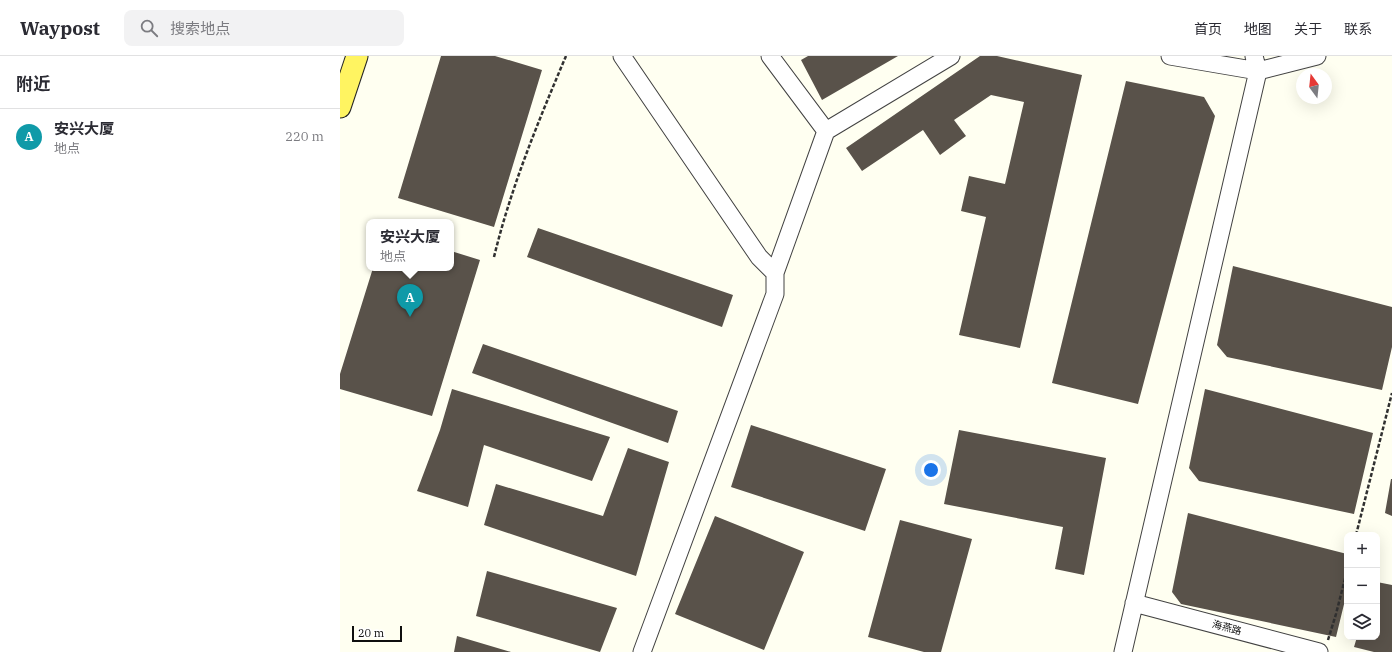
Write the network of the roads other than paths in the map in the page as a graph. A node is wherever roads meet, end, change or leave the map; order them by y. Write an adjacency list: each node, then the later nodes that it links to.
1 (357, 56): 8 (main road)
2 (622, 56): 10 (street)
3 (770, 56): 9 (street)
4 (951, 56): 9 (street)
5 (1170, 56): 7 (street)
6 (1317, 56): 7 (street)
7 (1256, 64): 11 (street)
8 (340, 107)
9 (826, 131): 10 (street)
10 (775, 274): 13 (street)
11 (1134, 603): 12 (street, 海燕路); 14 (street)
12 (1323, 648)
13 (642, 652)
14 (1123, 652)

